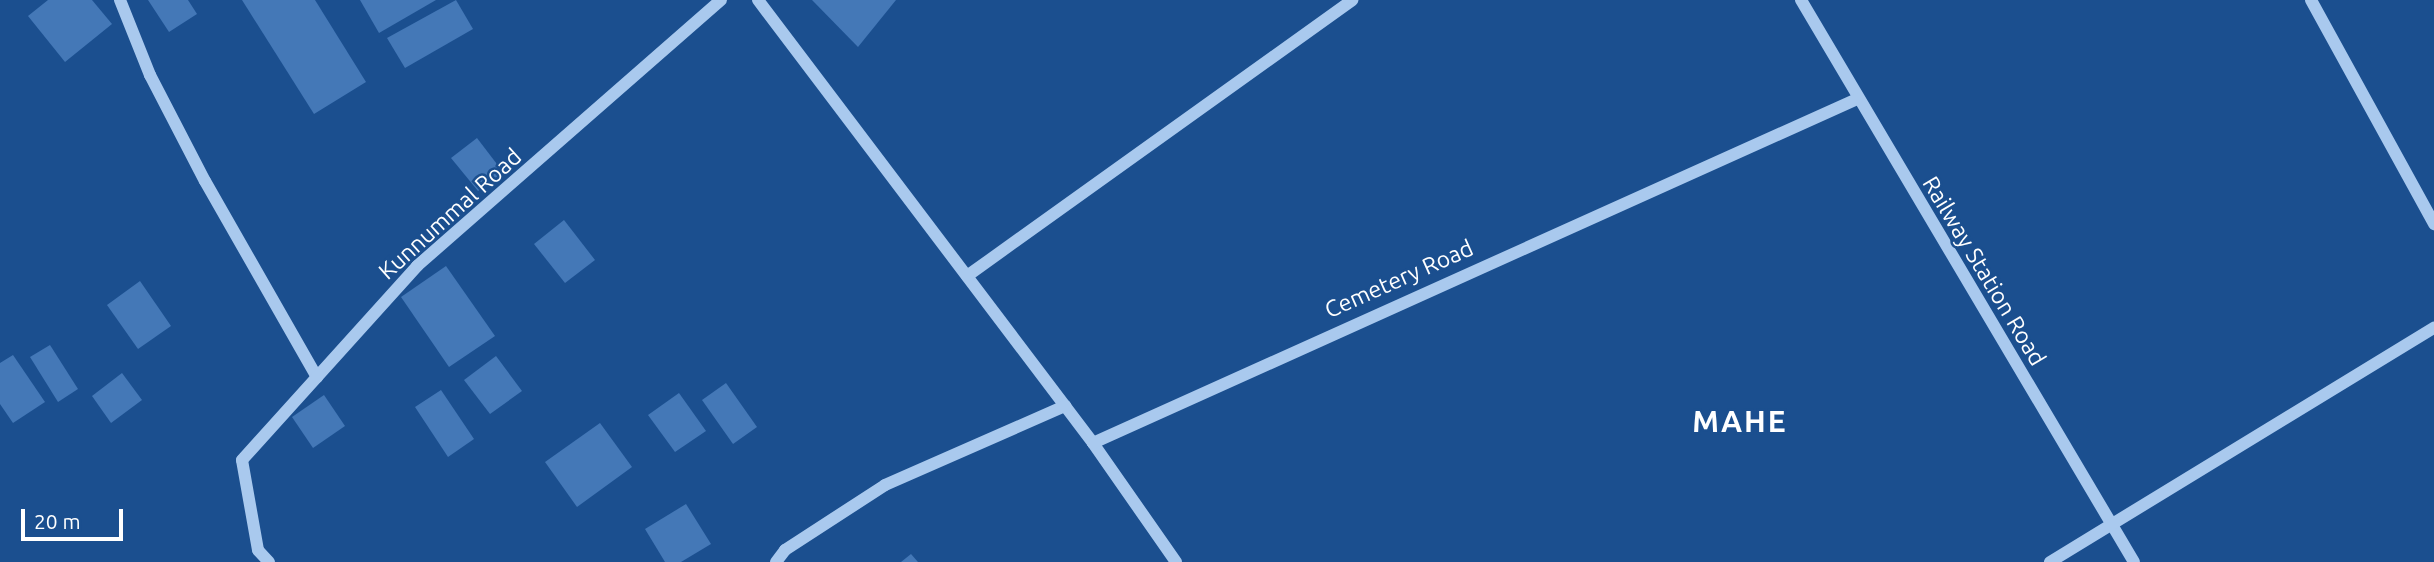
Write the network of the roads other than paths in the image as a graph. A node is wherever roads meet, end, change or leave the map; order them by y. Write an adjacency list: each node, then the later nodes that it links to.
1 (120, 0): 11 (street)
2 (721, 0): 11 (street, Kunnummal Road)
3 (758, 0): 9 (street)
4 (1352, 0): 9 (street)
5 (2311, 0): 8 (street)
6 (1805, 1): 7 (street, Railway Station Road)
7 (1857, 99): 13 (street, Cemetery Road); 14 (street, Railway Station Road)
8 (2434, 224)
9 (967, 276): 12 (street)
10 (2434, 328): 14 (street)
11 (317, 377): 15 (street, Kunnummal Road)
12 (1065, 406): 13 (street); 16 (street)
13 (1093, 443): 17 (street)
14 (2111, 524): 18 (street); 19 (street, Railway Station Road)
15 (270, 562)
16 (776, 562)
17 (1176, 562)
18 (2050, 562)
19 (2134, 562)

